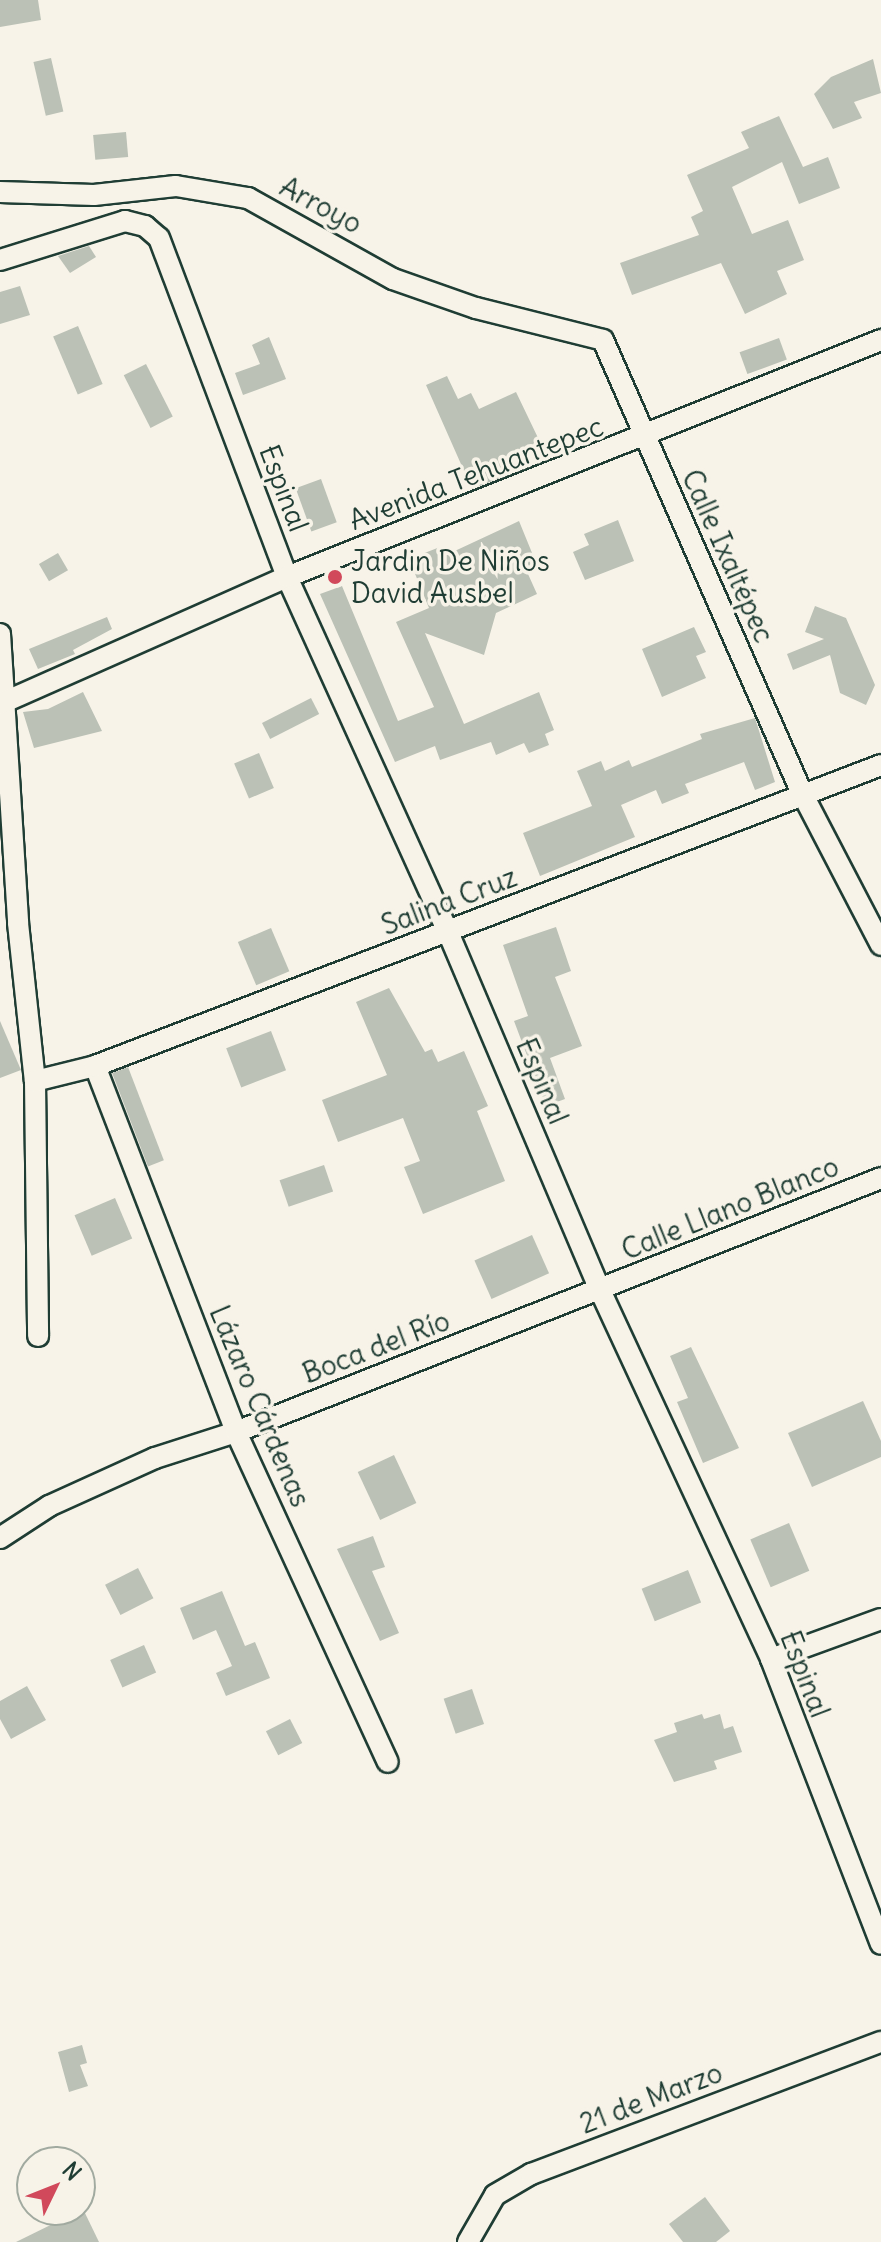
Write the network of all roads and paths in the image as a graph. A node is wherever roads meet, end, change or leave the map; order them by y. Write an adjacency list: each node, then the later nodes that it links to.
1 (0, 192): 3 (street, Arroyo)
2 (0, 260): 6 (street, Espinal)
3 (603, 340): 5 (street, Calle Ixaltépec)
4 (881, 340): 5 (street, Avenida Tehuantepec)
5 (645, 437): 6 (street, Avenida Tehuantepec); 10 (street, Calle Ixaltépec)
6 (287, 577): 8 (street, Avenida Tehuantepec); 12 (street, Espinal)
7 (0, 634): 8 (street)
8 (2, 703): 11 (street)
9 (881, 765): 10 (street, Salina Cruz)
10 (803, 795): 12 (street, Salina Cruz); 13 (street, Calle Ixaltépec)
11 (9, 926): 15 (street)
12 (448, 932): 14 (street, Salina Cruz); 17 (street, Espinal)
13 (881, 945)
14 (95, 1066): 15 (street, Salina Cruz); 19 (street, Lázaro Cárdenas)
15 (35, 1081): 18 (street)
16 (881, 1178): 17 (street, Calle Llano Blanco)
17 (600, 1290): 19 (street, Boca del Río); 22 (street, Espinal)
18 (38, 1336)
19 (236, 1432): 20 (street, Boca del Río); 23 (street, Lázaro Cárdenas)
20 (0, 1538)
21 (881, 1619): 22 (street)
22 (771, 1659): 24 (street, Espinal)
23 (388, 1762)
24 (881, 1944)
25 (881, 2042): 26 (street, 21 de Marzo)
26 (468, 2242)

